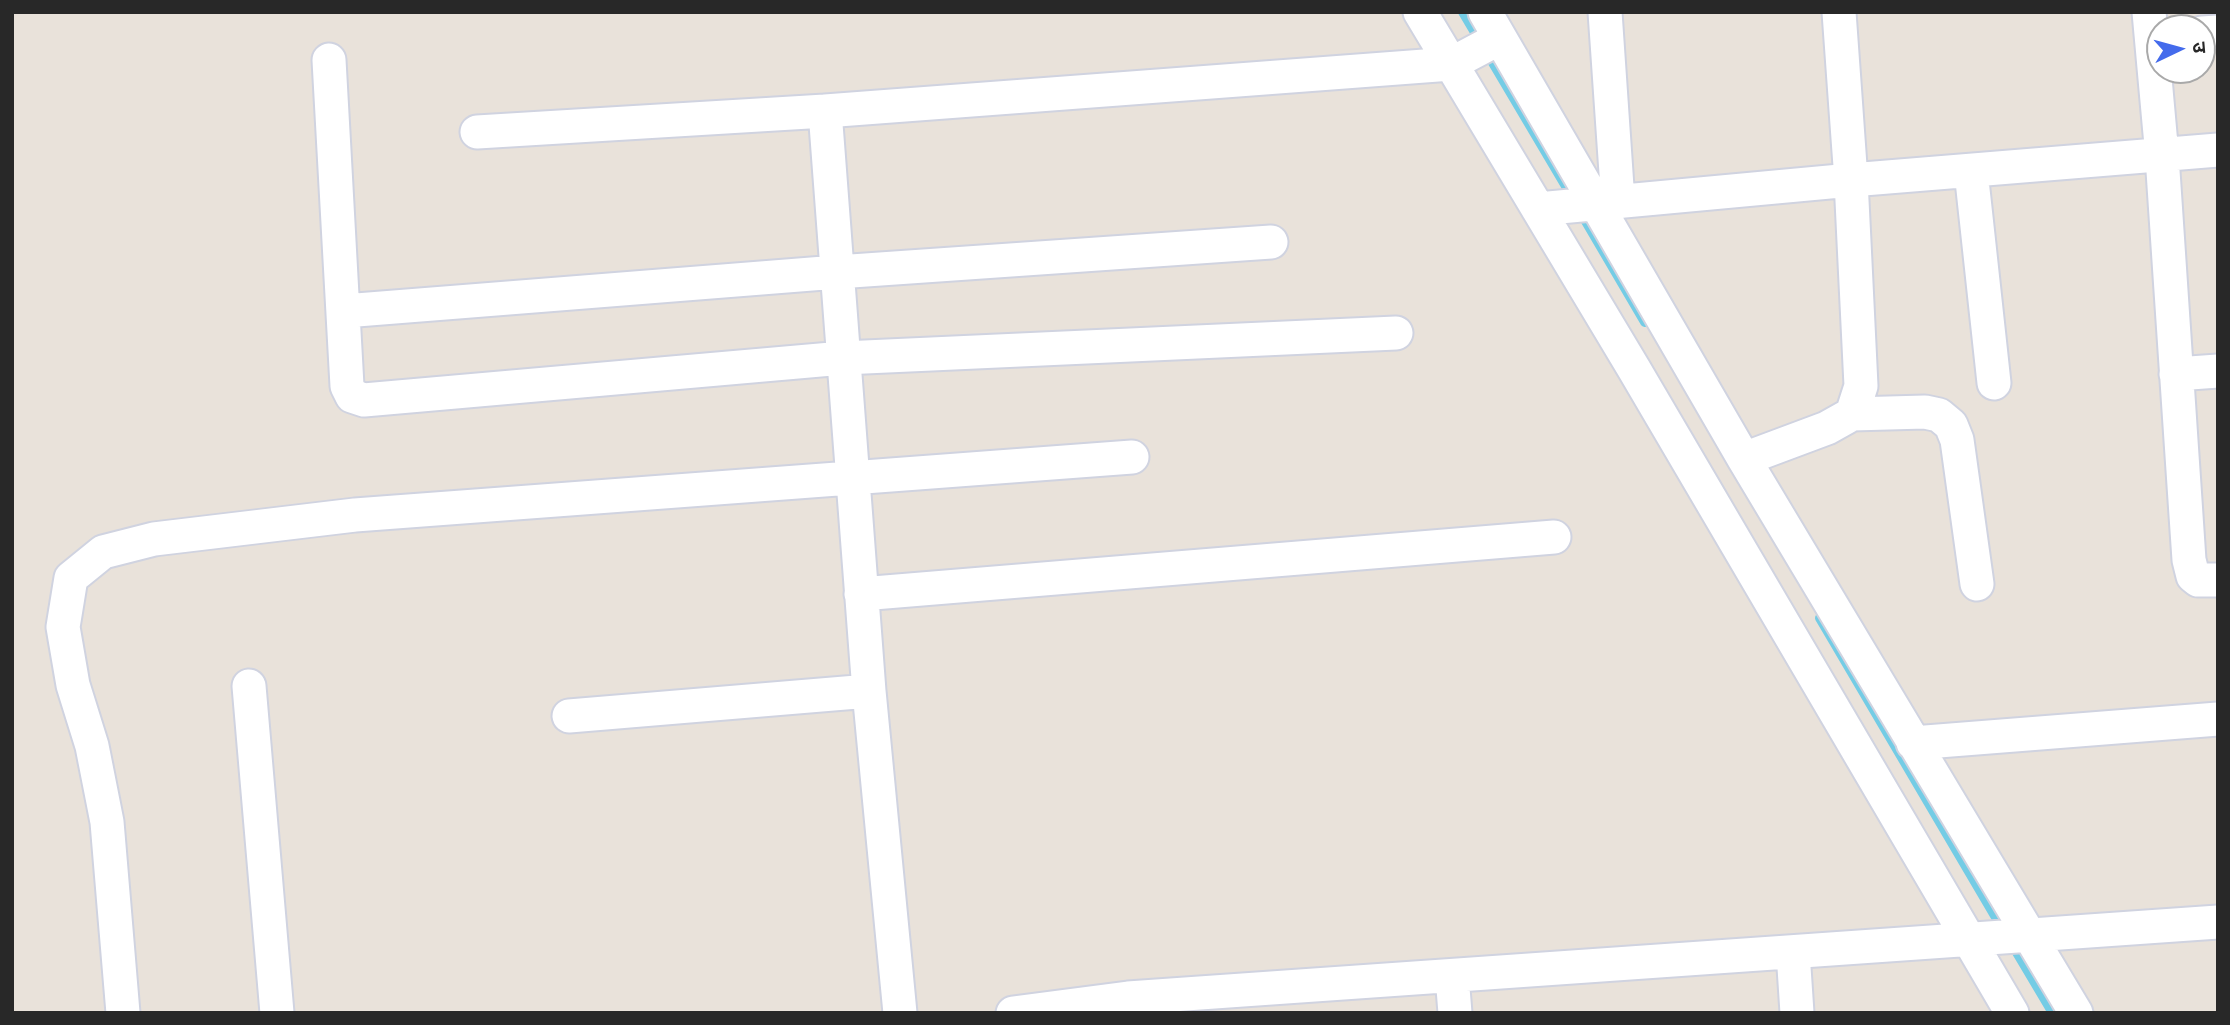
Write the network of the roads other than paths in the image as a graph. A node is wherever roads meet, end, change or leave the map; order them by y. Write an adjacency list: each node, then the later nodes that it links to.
1 (1420, 12): 4 (street)
2 (1605, 12): 13 (street)
3 (1839, 12): 12 (street)
4 (1480, 42): 7 (street); 13 (street); 13 (street)
5 (329, 60): 16 (street)
6 (2158, 84): 10 (street)
7 (825, 111): 8 (street); 15 (street)
8 (477, 132)
9 (2218, 150): 10 (street)
10 (2162, 156): 11 (street); 20 (street)
11 (1971, 171): 12 (street); 21 (street)
12 (1851, 180): 13 (street); 22 (street)
13 (1579, 205): 24 (street); 36 (street)
14 (1271, 242): 15 (street)
15 (837, 272): 16 (street); 18 (street)
16 (344, 311): 18 (street)
17 (1396, 333): 18 (street)
18 (843, 358): 25 (street)
19 (2218, 370): 20 (street)
20 (2176, 374): 27 (street)
21 (1994, 383)
22 (1852, 414): 24 (street); 28 (street)
23 (1132, 457): 25 (street)
24 (1744, 458): 34 (street)
25 (851, 477): 29 (street); 40 (street)
26 (1554, 537): 29 (street)
27 (2218, 580)
28 (1978, 584)
29 (861, 594): 31 (street)
30 (249, 687): 41 (street)
31 (869, 691): 32 (street); 42 (street)
32 (569, 716)
33 (2218, 719): 34 (street)
34 (1913, 743): 36 (street)
35 (2218, 922): 36 (street)
36 (2000, 937): 37 (street); 46 (street); 47 (street)
37 (1793, 952): 38 (street); 45 (street)
38 (1452, 976): 39 (street); 44 (street)
39 (1129, 1005): 43 (street)
40 (123, 1013)
41 (277, 1013)
42 (900, 1013)
43 (1013, 1013)
44 (1455, 1013)
45 (1797, 1013)
46 (2012, 1013)
47 (2076, 1013)

